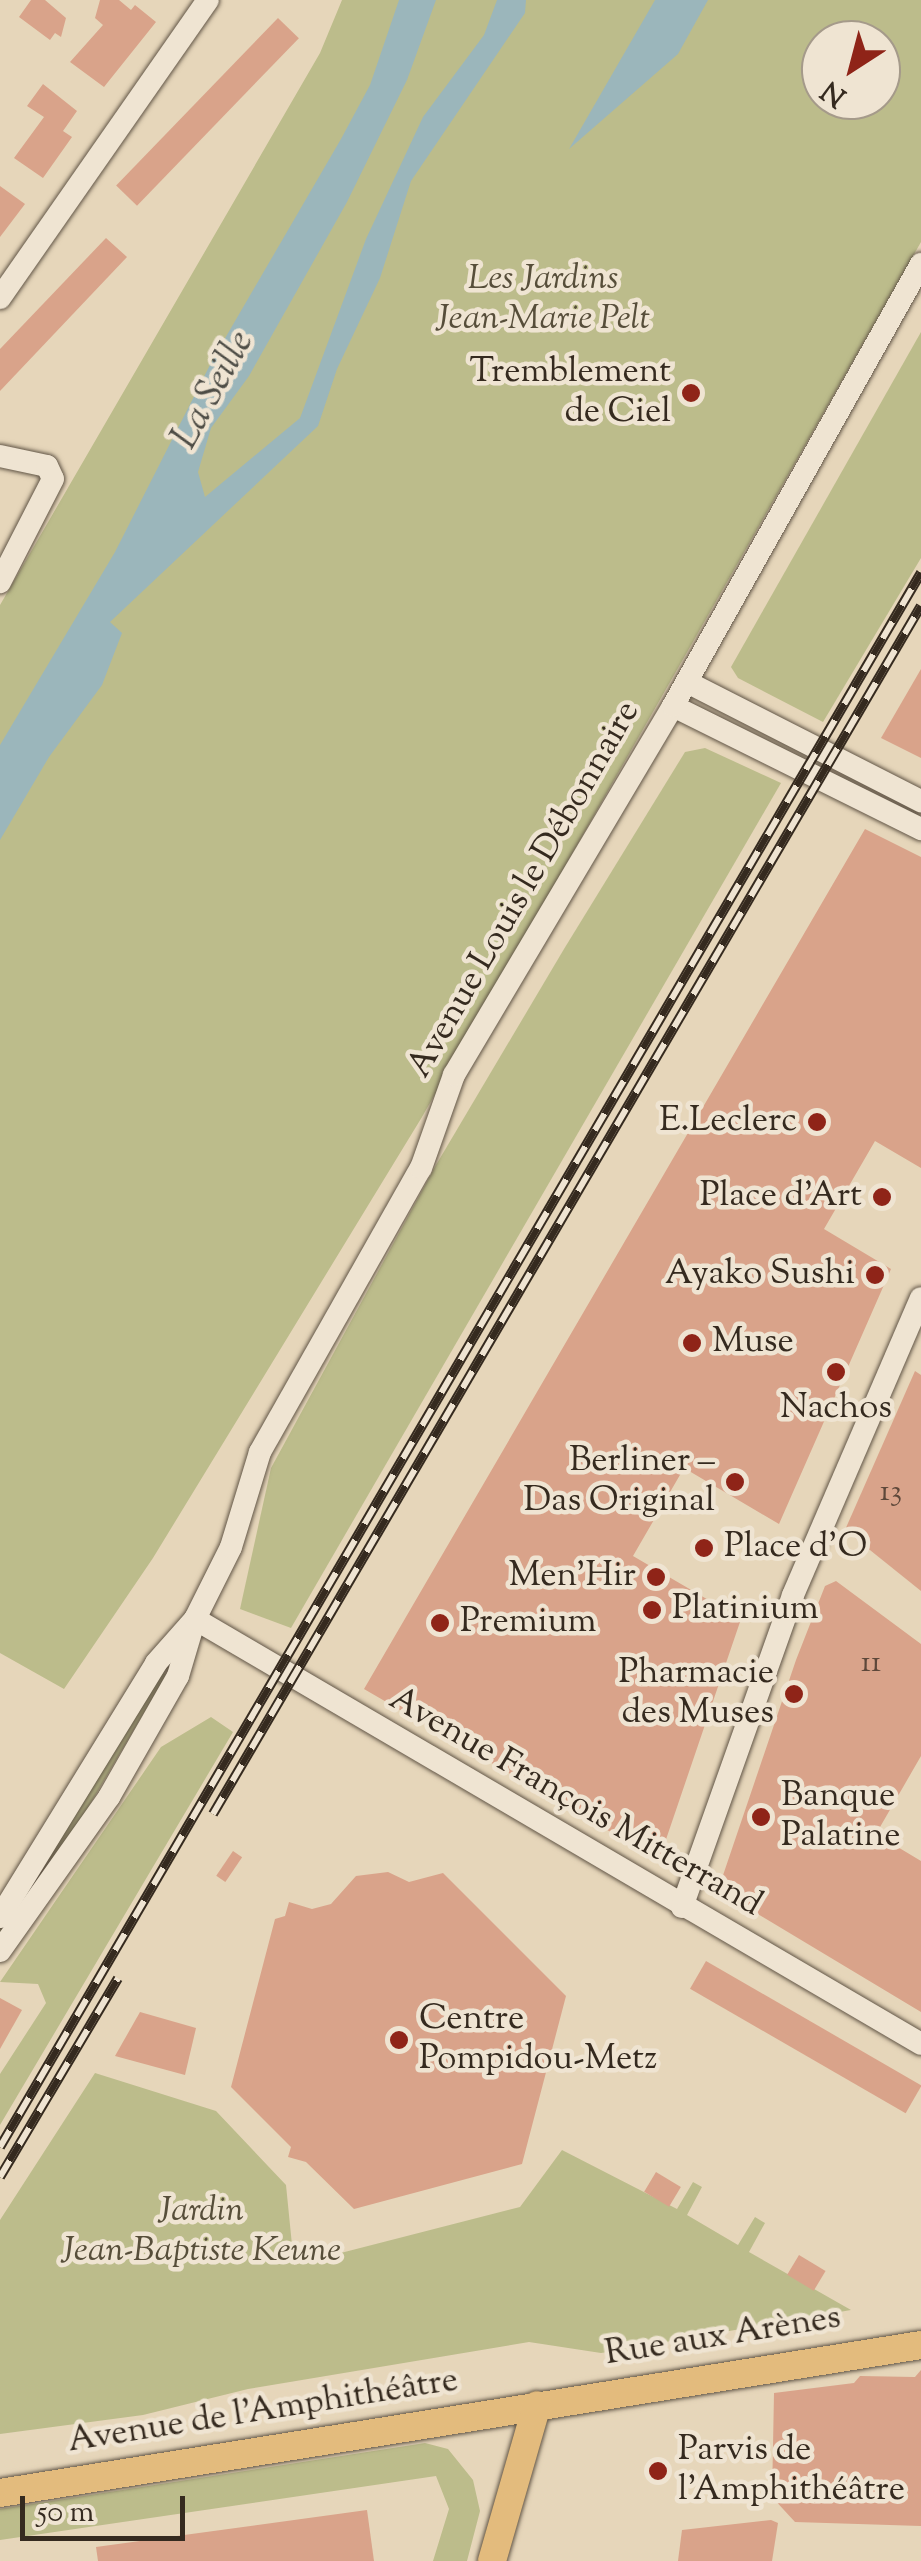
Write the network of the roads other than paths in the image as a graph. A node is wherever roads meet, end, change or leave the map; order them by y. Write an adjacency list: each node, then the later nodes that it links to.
1 (208, 0): 3 (street)
2 (921, 264): 6 (street, Avenue Louis le Débonnaire)
3 (0, 298)
4 (0, 456): 5 (street)
5 (0, 582)
6 (686, 682): 7 (street, Avenue Louis le Débonnaire); 8 (street)
7 (672, 706): 9 (street); 11 (street, Avenue Louis le Débonnaire)
8 (921, 801)
9 (921, 829)
10 (921, 1298): 12 (street)
11 (196, 1620): 12 (street, Avenue François Mitterrand); 13 (street, Avenue Louis le Débonnaire); 14 (street, Avenue Louis le Débonnaire)
12 (682, 1906): 15 (street, Avenue François Mitterrand)
13 (0, 1918)
14 (0, 1951)
15 (921, 2044)
16 (921, 2346): 17 (main road, Rue aux Arènes)
17 (537, 2404): 18 (main road, Avenue de l'Amphithéâtre); 19 (main road)
18 (0, 2493)
19 (492, 2561)

